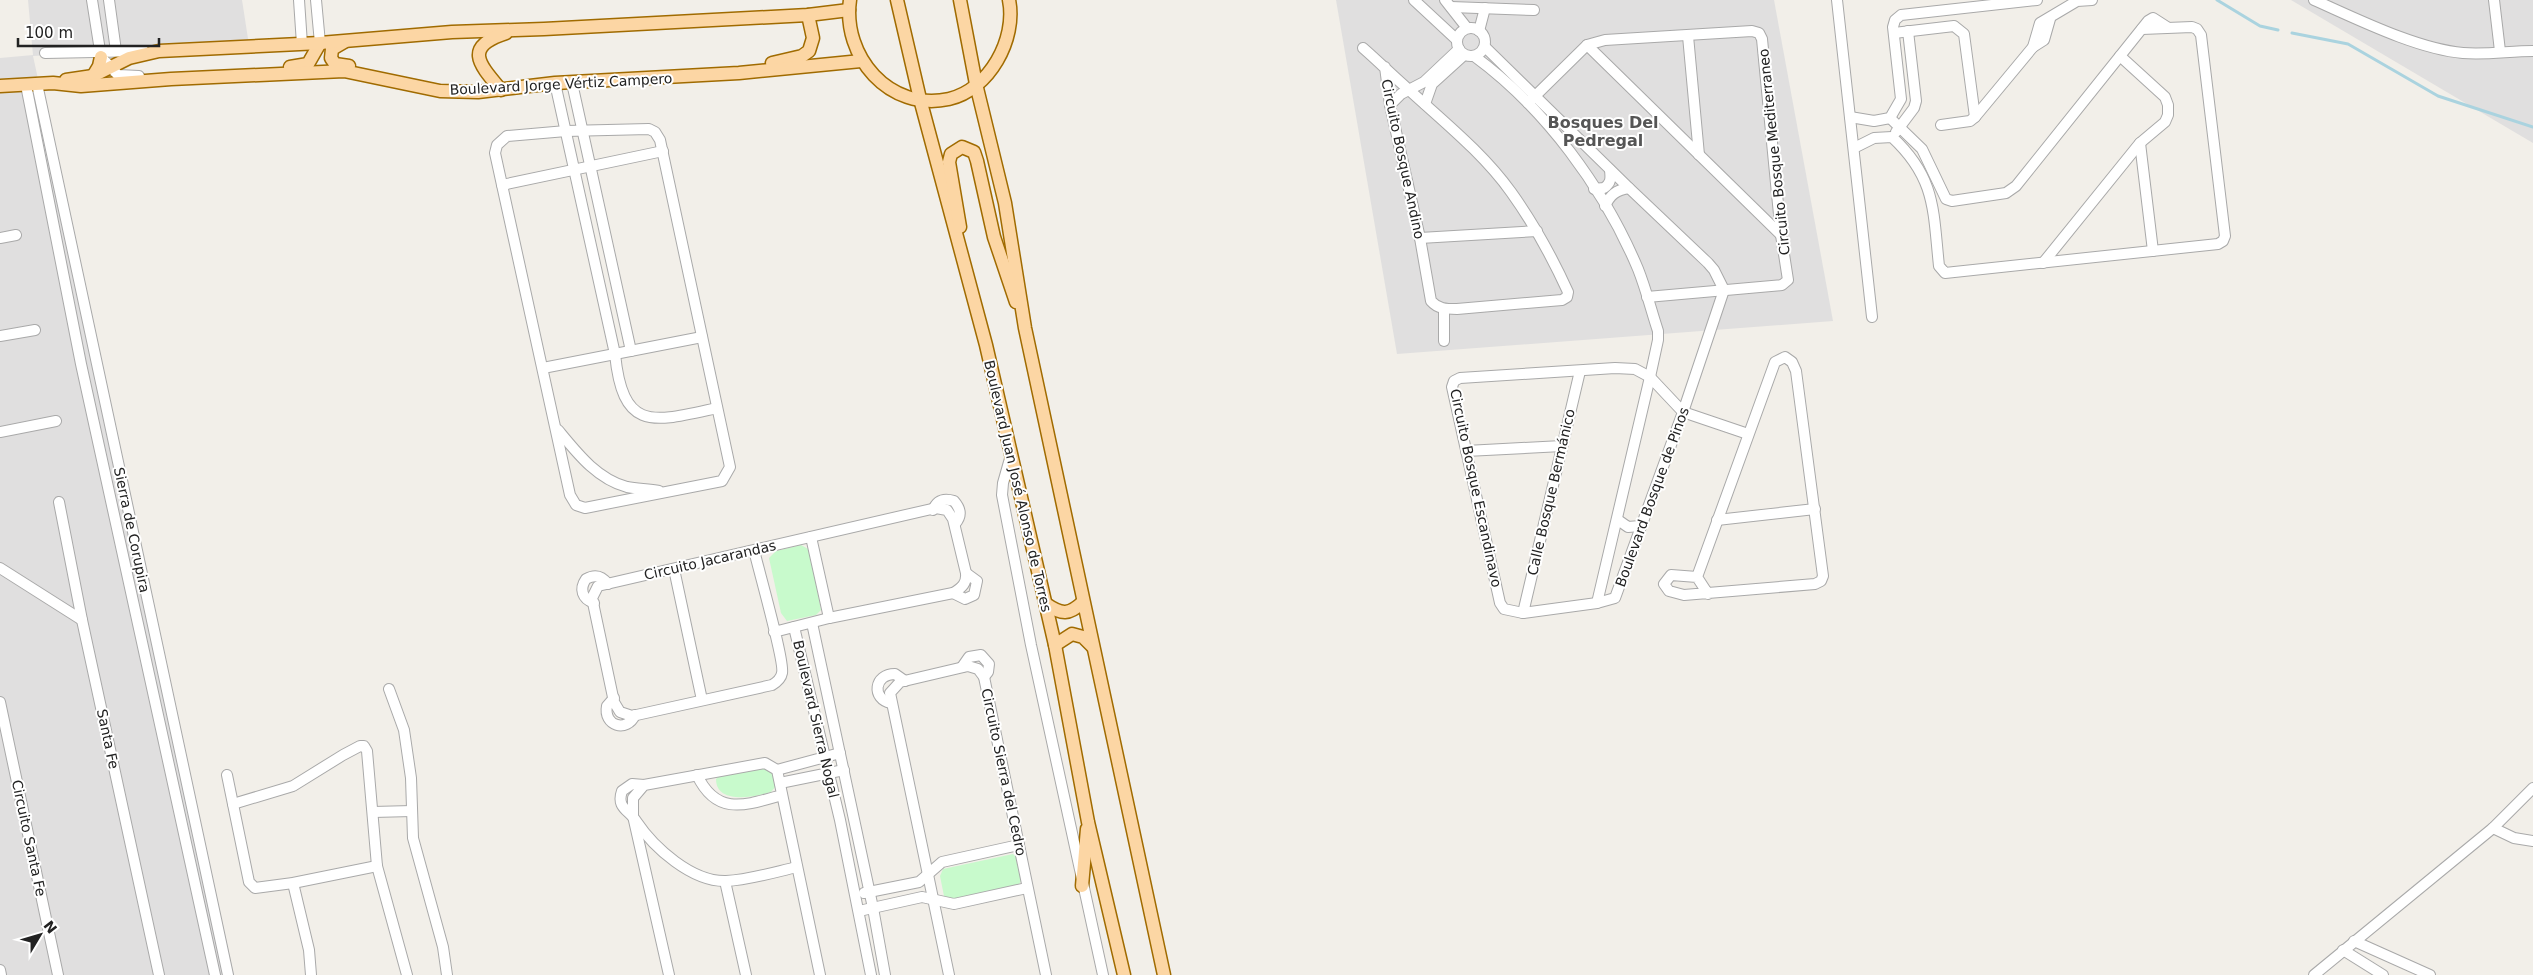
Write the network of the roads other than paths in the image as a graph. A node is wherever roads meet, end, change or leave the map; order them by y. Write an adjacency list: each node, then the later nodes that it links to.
1 (299, 0): 30 (street)
2 (316, 0): 29 (street)
3 (897, 0): 58 (main road, Boulevard Juan José Alonso de Torres)
4 (960, 0): 54 (main road)
5 (1009, 0): 54 (main road)
6 (1414, 0): 34 (street, Boulevard Bosque de Pinos)
7 (1837, 0): 62 (street)
8 (2037, 0): 26 (street)
9 (2056, 0): 20 (street)
10 (2092, 0): 13 (street)
11 (2314, 0): 38 (street)
12 (2494, 0): 38 (street)
13 (2076, 1): 20 (street)
14 (110, 4): 16 (street); 35 (street)
15 (1448, 4): 18 (street); 22 (street)
16 (93, 5): 40 (street)
17 (850, 5): 21 (main road, Boulevard Jorge Vértiz Campero); 42 (main road)
18 (1485, 8): 19 (street); 24 (street)
19 (1534, 10)
20 (2059, 11): 64 (street)
21 (808, 15): 23 (main road, Boulevard Jorge Vértiz Campero); 46 (main road)
22 (1467, 28): 24 (street); 34 (street)
23 (516, 29): 28 (main road, Boulevard Jorge Vértiz Campero); 56 (main road)
24 (1479, 31): 32 (street)
25 (1908, 31): 26 (street); 64 (street); 66 (street)
26 (1894, 33): 63 (street)
27 (1688, 36): 31 (street, Circuito Bosque Mediterraneo); 73 (street); 85 (street, Circuito Bosque Mediterraneo)
28 (346, 41): 29 (main road, Boulevard Jorge Vértiz Campero); 45 (main road)
29 (320, 43): 30 (main road, Boulevard Jorge Vértiz Campero); 47 (main road)
30 (302, 44): 36 (main road, Boulevard Jorge Vértiz Campero)
31 (1587, 45): 59 (street); 73 (street)
32 (1485, 47): 34 (street); 59 (street, Boulevard Bosque de Pinos)
33 (1363, 48): 43 (street)
34 (1463, 50): 57 (street, Circuito Bosque Andino); 59 (street, Boulevard Bosque de Pinos); 60 (street)
35 (116, 51): 36 (street); 40 (street)
36 (159, 51): 44 (main road, Boulevard Jorge Vértiz Campero)
37 (2533, 51): 38 (street)
38 (2500, 52)
39 (45, 53): 40 (street)
40 (100, 54): 44 (street); 48 (main road)
41 (2120, 56): 70 (street); 80 (street); 88 (street)
42 (861, 60): 46 (main road, Boulevard Jorge Vértiz Campero); 58 (main road)
43 (1385, 67): 57 (street, Circuito Bosque Andino); 61 (street, Circuito Bosque Andino)
44 (109, 68): 48 (main road, Boulevard Jorge Vértiz Campero); 49 (street)
45 (354, 72): 47 (main road, Boulevard Jorge Vértiz Campero); 56 (main road, Boulevard Jorge Vértiz Campero)
46 (739, 73): 51 (main road, Boulevard Jorge Vértiz Campero)
47 (256, 75): 49 (main road, Boulevard Jorge Vértiz Campero)
48 (93, 76): 50 (main road, Boulevard Jorge Vértiz Campero)
49 (171, 79): 50 (main road, Boulevard Jorge Vértiz Campero)
50 (53, 83): 52 (main road, Boulevard Jorge Vértiz Campero)
51 (572, 83): 53 (main road, Boulevard Jorge Vértiz Campero); 67 (street)
52 (31, 84): 55 (main road, Boulevard Jorge Vértiz Campero); 178 (street, Sierra de Corupira); 179 (street, Sierra de Corupira)
53 (555, 84): 56 (main road, Boulevard Jorge Vértiz Campero); 68 (street)
54 (976, 84): 58 (main road); 95 (main road)
55 (0, 86)
56 (501, 90)
57 (1409, 90): 60 (street); 61 (street)
58 (920, 99): 90 (main road, Boulevard Juan José Alonso de Torres)
59 (1532, 100): 76 (street, Boulevard Bosque de Pinos); 79 (street, Boulevard Bosque de Pinos)
60 (1425, 104): 83 (street)
61 (1390, 105): 87 (street, Circuito Bosque Andino)
62 (1850, 117): 63 (street); 71 (street)
63 (1890, 118): 66 (street)
64 (1975, 118): 65 (street)
65 (1941, 125)
66 (1900, 127): 69 (street); 80 (street)
67 (582, 130): 68 (street); 72 (street); 74 (street)
68 (566, 131): 75 (street); 77 (street)
69 (1892, 137): 71 (street); 82 (street)
70 (2140, 143): 88 (street); 89 (street)
71 (1854, 148): 94 (street)
72 (663, 151): 74 (street); 98 (street)
73 (1699, 155): 85 (street)
74 (591, 166): 75 (street); 100 (street)
75 (574, 170): 77 (street); 101 (street)
76 (1610, 170): 78 (street, Boulevard Bosque de Pinos); 79 (street)
77 (502, 185): 102 (street)
78 (1629, 188): 81 (street); 91 (street, Boulevard Bosque de Pinos)
79 (1594, 189): 81 (street, Boulevard Bosque de Pinos)
80 (1946, 199): 82 (street)
81 (1605, 206): 92 (street, Boulevard Bosque de Pinos)
82 (1932, 210): 89 (street)
83 (1537, 231): 87 (street); 93 (street)
84 (16, 235): 86 (street)
85 (1781, 235): 91 (street, Circuito Bosque Mediterraneo)
86 (0, 238)
87 (1420, 238): 93 (street, Circuito Bosque Andino)
88 (2153, 251): 89 (street)
89 (2043, 263)
90 (966, 274): 95 (main road); 113 (main road, Boulevard Juan José Alonso de Torres)
91 (1724, 290): 92 (street); 106 (street, Boulevard Bosque de Pinos)
92 (1647, 297): 104 (street, Boulevard Bosque de Pinos)
93 (1444, 309): 99 (street)
94 (1872, 317)
95 (1025, 328): 126 (main road)
96 (35, 330): 97 (street)
97 (0, 336)
98 (702, 337): 100 (street); 105 (street)
99 (1444, 341)
100 (631, 351): 101 (street)
101 (615, 354): 102 (street); 105 (street)
102 (543, 368): 108 (street)
103 (1580, 371): 104 (street, Circuito Bosque Escandinavo); 111 (street, Calle Bosque Bermánico); 112 (street, Circuito Bosque Escandinavo)
104 (1650, 377): 106 (street); 117 (street, Boulevard Bosque de Pinos)
105 (717, 408): 114 (street)
106 (1683, 412): 110 (street); 119 (street, Boulevard Bosque de Pinos)
107 (56, 421): 109 (street)
108 (556, 428): 114 (street); 114 (street)
109 (0, 432)
110 (1748, 434): 116 (street); 118 (street)
111 (1562, 446): 112 (street); 129 (street, Calle Bosque Bermánico)
112 (1466, 451): 129 (street, Circuito Bosque Escandinavo)
113 (1011, 455): 128 (main road, Boulevard Juan José Alonso de Torres); 169 (street)
114 (667, 492)
115 (59, 502): 131 (street, Santa Fe)
116 (1815, 509): 118 (street); 125 (street)
117 (1618, 520): 119 (street); 127 (street, Boulevard Bosque de Pinos)
118 (1717, 520): 124 (street)
119 (1640, 526): 127 (street, Boulevard Bosque de Pinos)
120 (811, 537): 121 (street, Circuito Jacarandas); 130 (street); 130 (street, Circuito Jacarandas)
121 (754, 550): 123 (street, Circuito Jacarandas); 134 (street)
122 (0, 568): 131 (street)
123 (674, 569): 143 (street); 143 (street, Circuito Jacarandas)
124 (1697, 577): 125 (street); 125 (street)
125 (1708, 594)
126 (1083, 602): 128 (main road); 136 (main road)
127 (1597, 603): 129 (street, Circuito Bosque Escandinavo)
128 (1046, 604): 135 (main road, Boulevard Juan José Alonso de Torres)
129 (1523, 613)
130 (829, 618): 132 (street, Circuito Jacarandas)
131 (82, 620): 183 (street, Santa Fe)
132 (812, 623): 133 (street, Boulevard Sierra Nogal); 137 (street, Boulevard Sierra Nogal)
133 (794, 627): 134 (street); 138 (street, Boulevard Sierra Nogal)
134 (774, 632): 143 (street, Circuito Jacarandas)
135 (1055, 644): 136 (main road); 160 (main road, Boulevard Juan José Alonso de Torres)
136 (1092, 646): 198 (main road)
137 (821, 664): 138 (street); 140 (street, Boulevard Sierra Nogal)
138 (804, 667): 142 (street, Boulevard Sierra Nogal)
139 (905, 681): 145 (street); 145 (street); 163 (street, Circuito Sierra del Cedro)
140 (826, 688): 142 (street); 146 (street, Boulevard Sierra Nogal)
141 (388, 689): 157 (street)
142 (810, 691): 147 (street, Boulevard Sierra Nogal)
143 (702, 700)
144 (0, 702): 182 (street, Circuito Santa Fe)
145 (892, 703): 166 (street)
146 (840, 753): 147 (street); 149 (street, Boulevard Sierra Nogal)
147 (825, 757): 148 (street); 150 (street, Boulevard Sierra Nogal)
148 (777, 770): 152 (street); 153 (street)
149 (844, 770): 150 (street); 171 (street, Boulevard Sierra Nogal)
150 (829, 772): 153 (street); 172 (street, Boulevard Sierra Nogal)
151 (227, 776): 156 (street)
152 (698, 776): 155 (street); 159 (street)
153 (780, 783): 155 (street)
154 (2533, 788): 161 (street)
155 (782, 795): 165 (street)
156 (233, 804): 158 (street); 168 (street)
157 (412, 811): 158 (street); 188 (street)
158 (373, 812): 164 (street)
159 (633, 816): 167 (street); 189 (street)
160 (1088, 822): 169 (main road); 197 (main road, Boulevard Juan José Alonso de Torres)
161 (2492, 828): 162 (street); 176 (street)
162 (2533, 841)
163 (1018, 845): 166 (street); 170 (street, Circuito Sierra del Cedro)
164 (377, 866): 168 (street); 187 (street)
165 (797, 867): 167 (street); 191 (street)
166 (928, 873): 171 (street); 173 (street)
167 (725, 881): 190 (street)
168 (293, 883): 186 (street)
169 (1082, 886): 196 (street)
170 (1027, 888): 173 (street); 195 (street, Circuito Sierra del Cedro)
171 (870, 892): 172 (street); 174 (street, Boulevard Sierra Nogal)
172 (856, 895): 175 (street, Boulevard Sierra Nogal)
173 (933, 900): 174 (street); 194 (street)
174 (873, 908): 175 (street); 193 (street, Boulevard Sierra Nogal)
175 (859, 911): 192 (street, Boulevard Sierra Nogal)
176 (2354, 941): 177 (street); 201 (street)
177 (2343, 950): 199 (street); 200 (street)
178 (223, 954): 179 (street); 185 (street, Sierra de Corupira)
179 (211, 955): 184 (street, Sierra de Corupira)
180 (0, 970): 181 (street)
181 (1, 975)
182 (58, 975)
183 (160, 975)
184 (215, 975)
185 (228, 975)
186 (311, 975)
187 (407, 975)
188 (447, 975)
189 (669, 975)
190 (746, 975)
191 (820, 975)
192 (871, 975)
193 (885, 975)
194 (949, 975)
195 (1046, 975)
196 (1102, 975)
197 (1124, 975)
198 (1164, 975)
199 (2314, 975)
200 (2383, 975)
201 (2430, 975)

